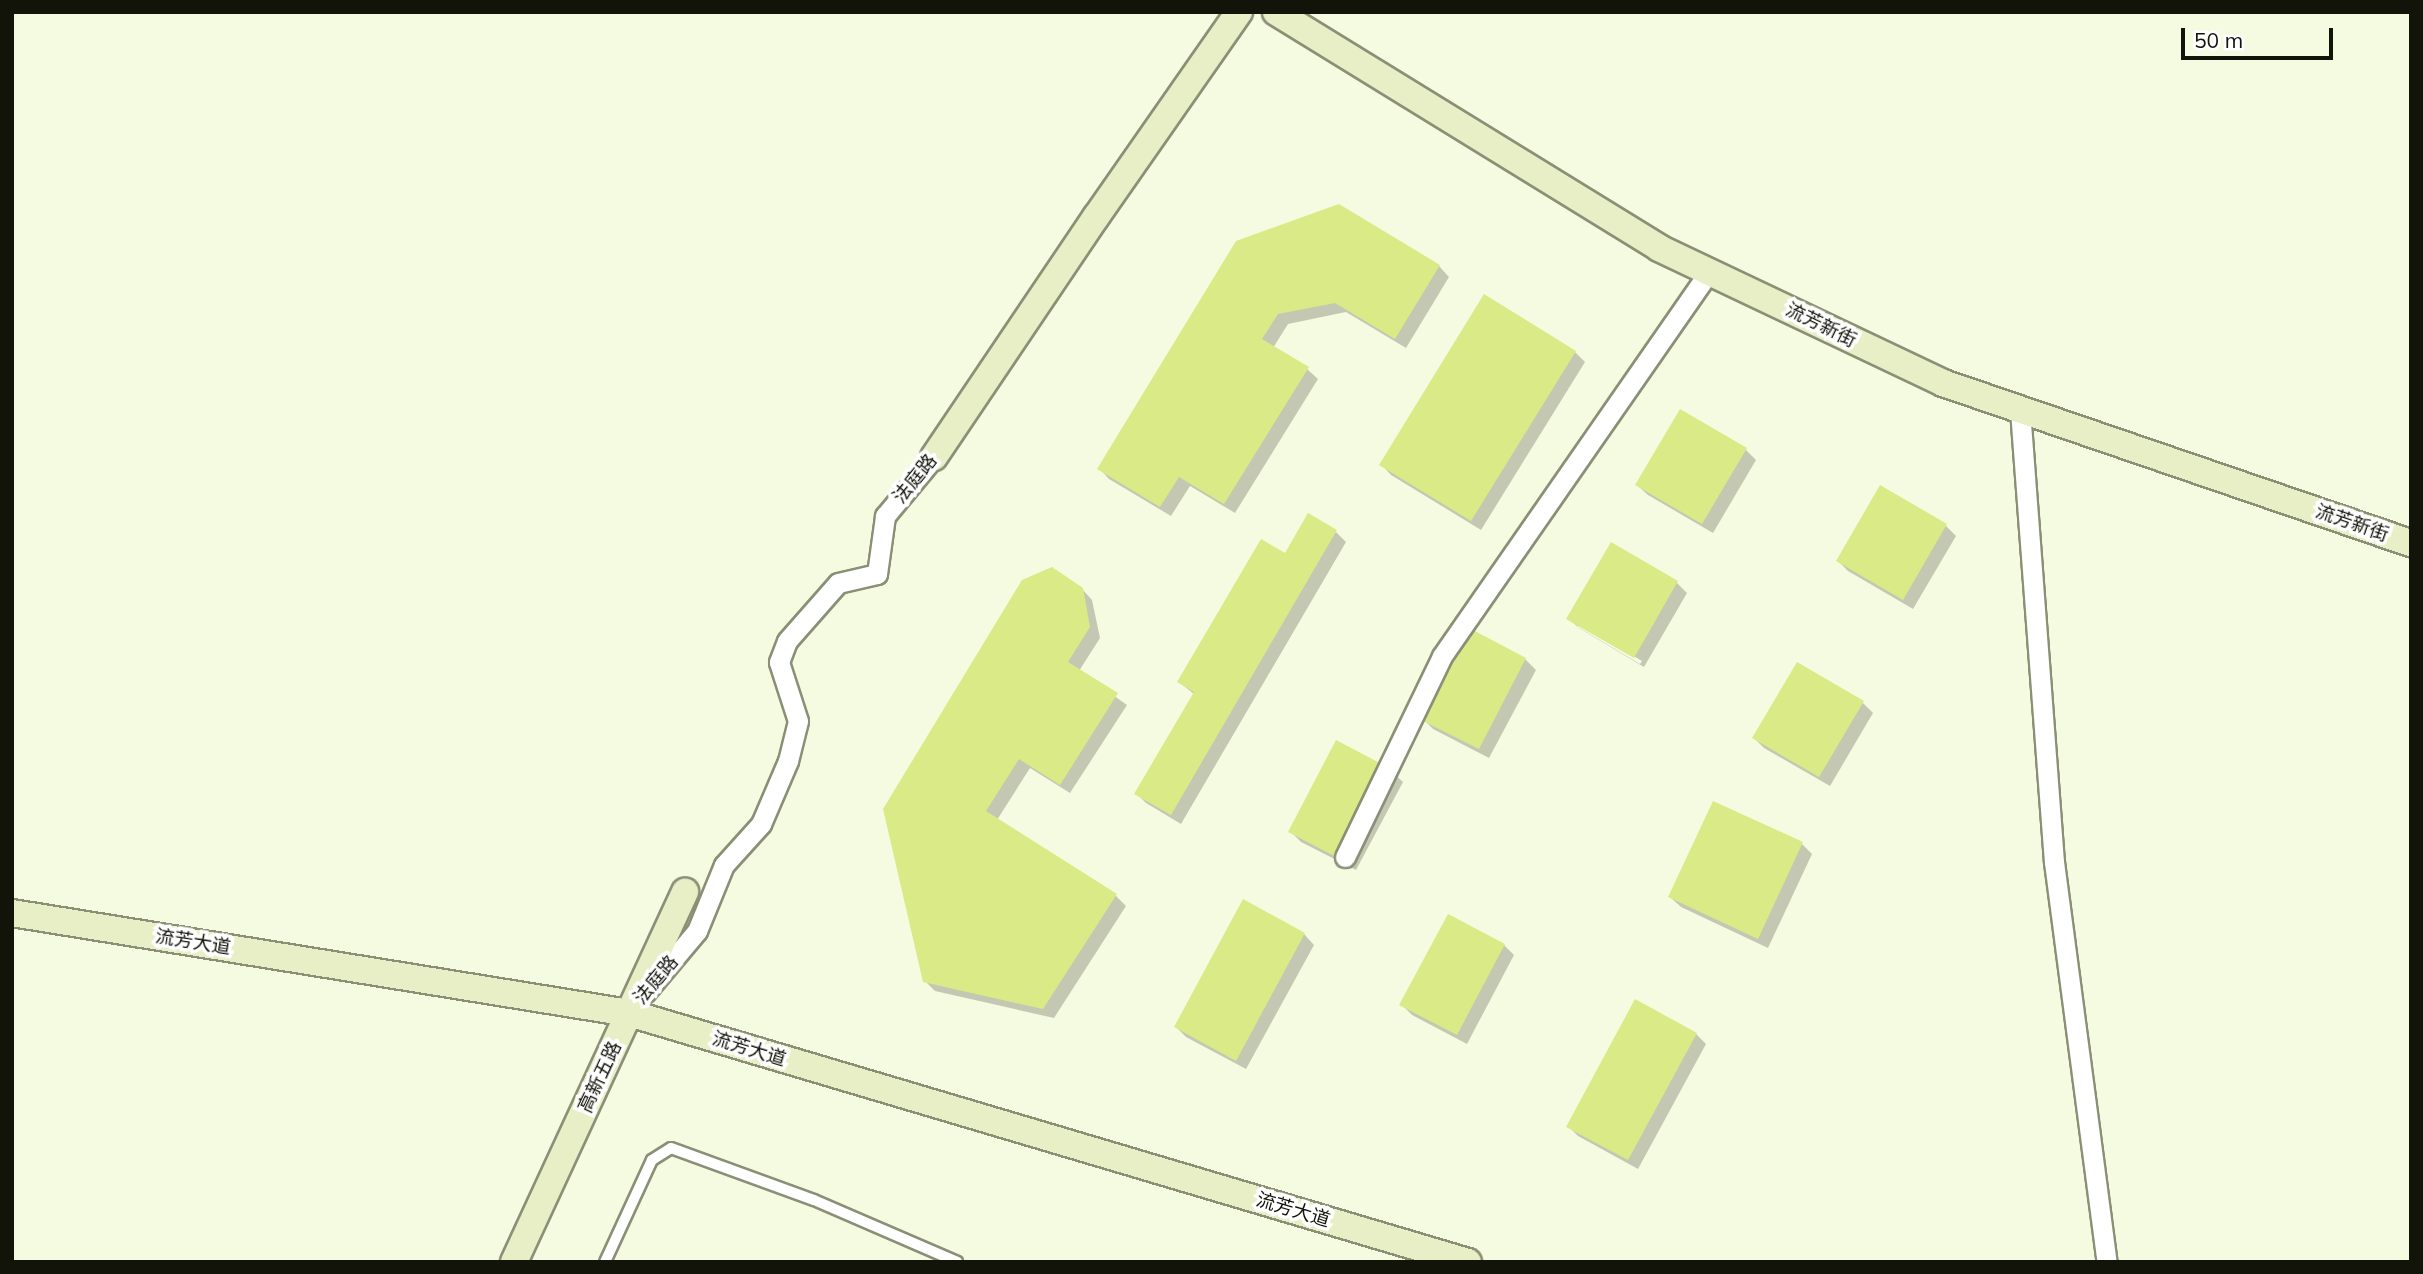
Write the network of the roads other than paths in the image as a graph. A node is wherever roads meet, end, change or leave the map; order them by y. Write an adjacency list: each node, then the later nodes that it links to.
1 (1239, 12): 5 (main road, 法庭路)
2 (1276, 12): 3 (main road, 流芳新街)
3 (1709, 272): 4 (main road, 流芳新街); 7 (street)
4 (2020, 410): 6 (main road, 流芳新街); 15 (street)
5 (934, 457): 10 (street, 法庭路)
6 (2411, 544)
7 (1345, 857)
8 (685, 892): 10 (main road, 高新五路)
9 (12, 913): 10 (main road, 流芳大道)
10 (629, 1013): 11 (main road, 高新五路); 14 (main road, 流芳大道)
11 (514, 1262)
12 (605, 1262): 13 (lane)
13 (957, 1262)
14 (1468, 1262)
15 (2106, 1262)

